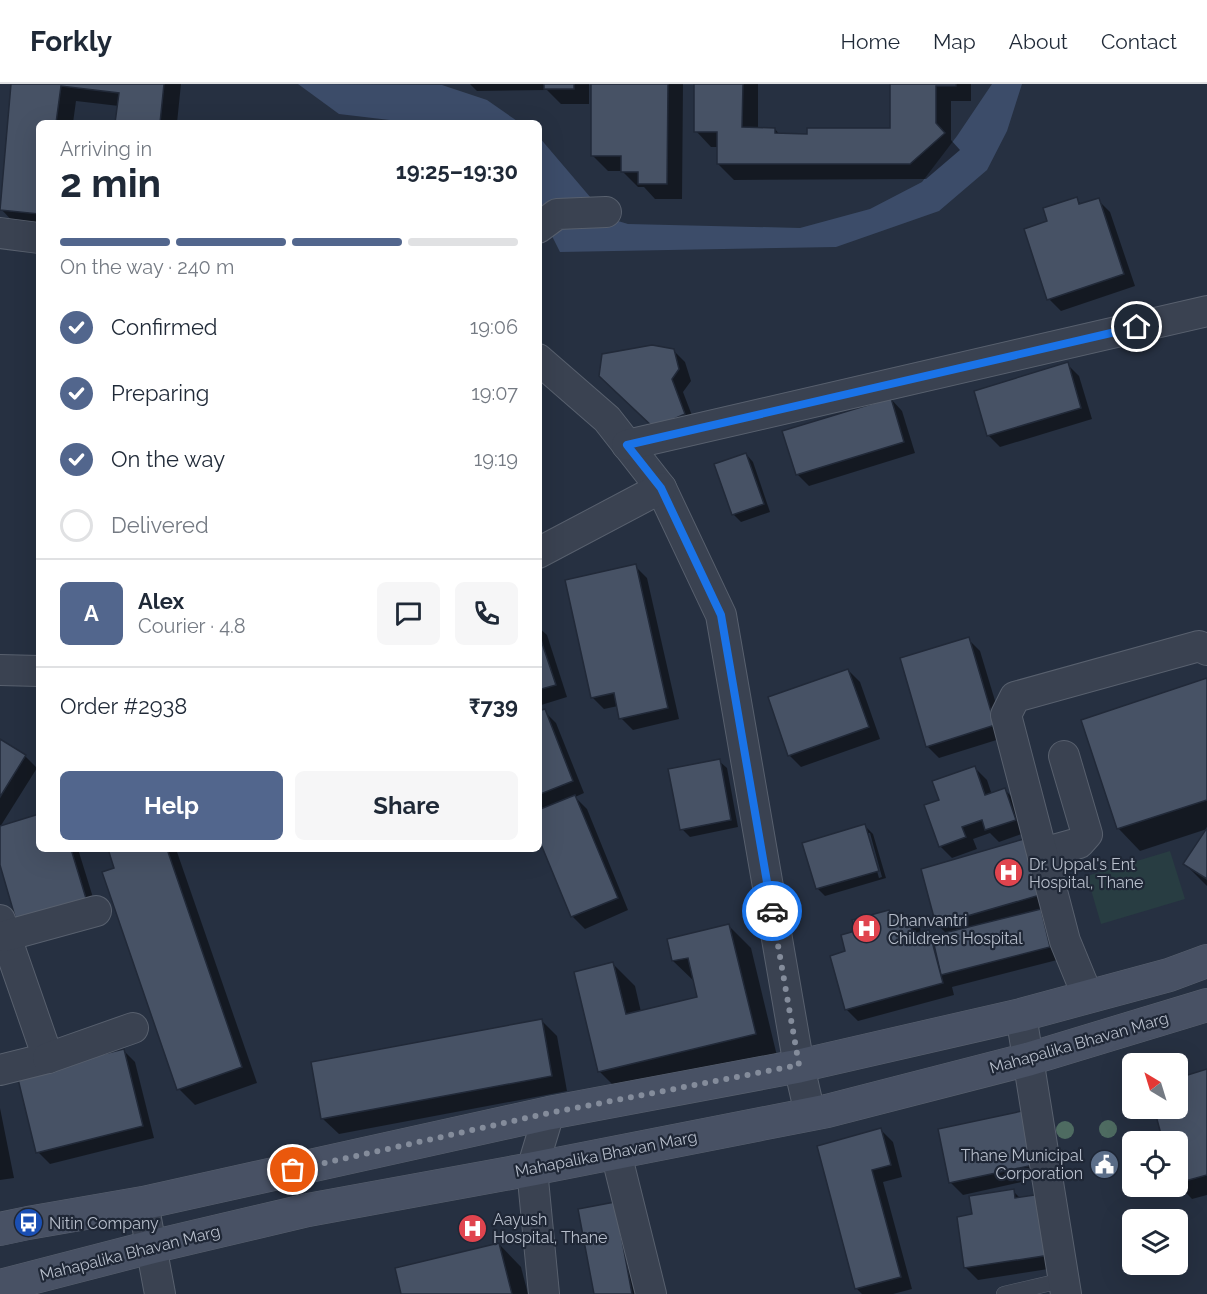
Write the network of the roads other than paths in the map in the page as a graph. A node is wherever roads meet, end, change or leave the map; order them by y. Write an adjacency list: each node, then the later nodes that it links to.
1 (606, 212): 2 (street)
2 (542, 225)
3 (0, 233): 4 (street)
4 (36, 238)
5 (1207, 311): 7 (street)
6 (542, 362): 7 (street)
7 (627, 445): 8 (street)
8 (661, 488): 9 (street); 24 (street)
9 (542, 552)
10 (1207, 650): 13 (street)
11 (0, 670): 12 (street)
12 (36, 670)
13 (1028, 796): 14 (street); 14 (street)
14 (1043, 853): 18 (street)
15 (96, 911): 16 (street)
16 (2, 928): 22 (street)
17 (1207, 961): 18 (main road)
18 (1088, 997): 20 (main road)
19 (1207, 1005): 23 (main road, Mahapalika Bhavan Marg)
20 (1021, 1015): 23 (street); 24 (main road)
21 (133, 1028): 22 (street)
22 (48, 1058): 25 (street)
23 (1029, 1059): 27 (main road, Mahapalika Bhavan Marg); 36 (street)
24 (799, 1065): 26 (main road); 27 (street)
25 (0, 1070)
26 (549, 1113): 29 (street); 30 (main road)
27 (810, 1114): 28 (main road, Mahapalika Bhavan Marg)
28 (616, 1153): 29 (main road, Mahapalika Bhavan Marg); 39 (street)
29 (532, 1169): 32 (main road, Mahapalika Bhavan Marg); 38 (street)
30 (247, 1180): 31 (main road); 32 (main road)
31 (143, 1203): 33 (main road); 34 (street)
32 (260, 1221): 34 (main road, Mahapalika Bhavan Marg)
33 (0, 1229)
34 (151, 1247): 35 (main road, Mahapalika Bhavan Marg); 37 (street)
35 (0, 1286)
36 (1065, 1287): 40 (lane)
37 (160, 1294)
38 (544, 1294)
39 (651, 1294)
40 (1004, 1294)

